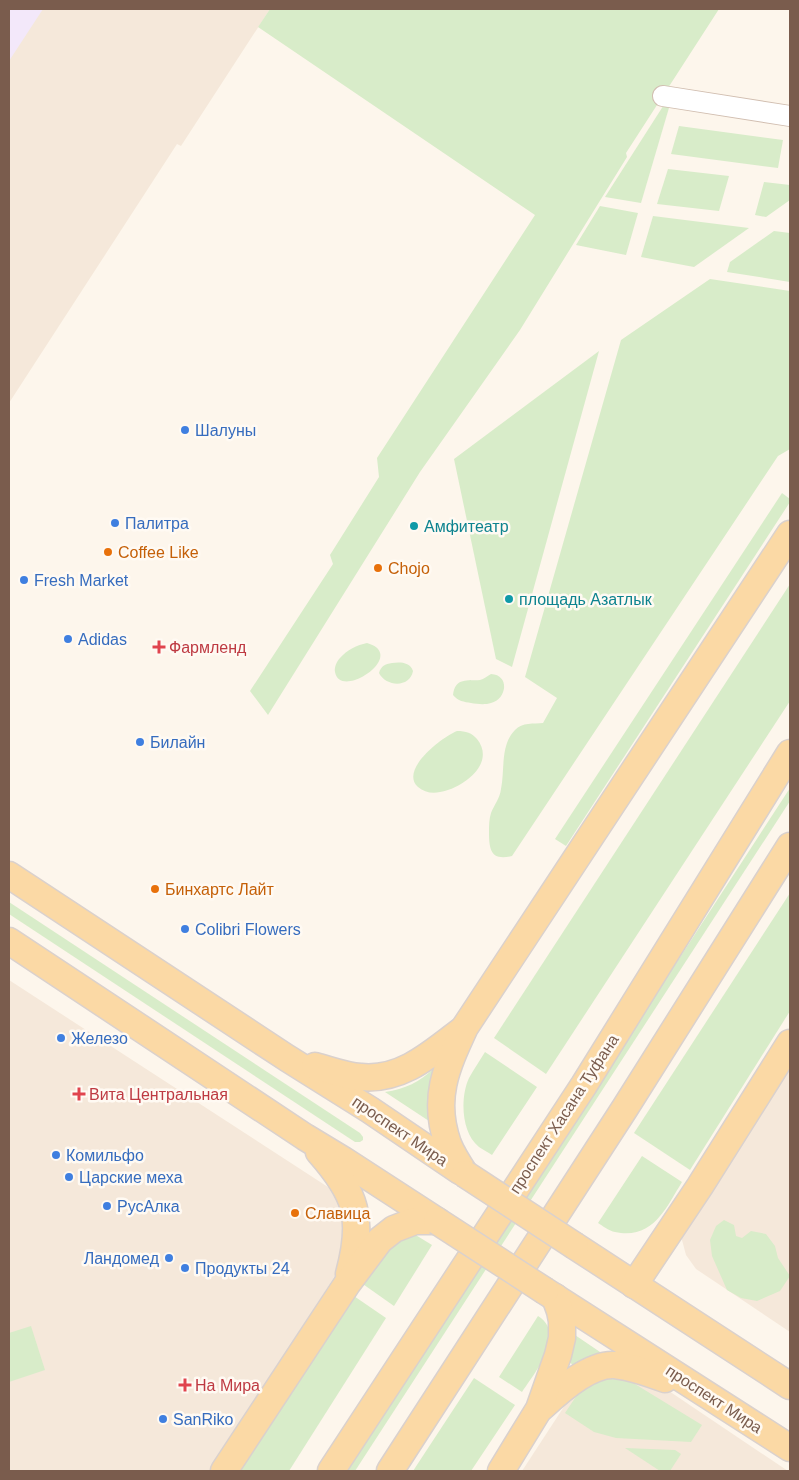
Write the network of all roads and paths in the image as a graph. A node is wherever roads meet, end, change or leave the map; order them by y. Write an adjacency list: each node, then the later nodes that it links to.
1 (663, 96): 2 (street)
2 (790, 116)
3 (790, 534): 4 (main road)
4 (781, 555): 9 (main road)
5 (790, 753): 23 (main road, проспект Хасана Туфана)
6 (790, 846): 24 (main road)
7 (9, 875): 11 (main road, проспект Мира)
8 (9, 942): 12 (main road, проспект Мира)
9 (465, 1028): 11 (main road); 13 (main road)
10 (790, 1043): 16 (main road)
11 (287, 1058): 13 (main road, проспект Мира)
12 (305, 1137): 14 (main road, проспект Мира); 15 (main road)
13 (465, 1174): 16 (main road, проспект Мира, bridge)
14 (436, 1220): 15 (main road); 17 (main road, проспект Мира, bridge)
15 (347, 1284): 22 (main road)
16 (634, 1285): 18 (main road, проспект Мира)
17 (550, 1294): 19 (main road, проспект Мира); 20 (main road)
18 (790, 1386)
19 (700, 1391): 20 (main road); 21 (main road, проспект Мира)
20 (539, 1409): 25 (main road)
21 (790, 1448)
22 (224, 1471)
23 (331, 1471)
24 (390, 1471)
25 (501, 1471)

